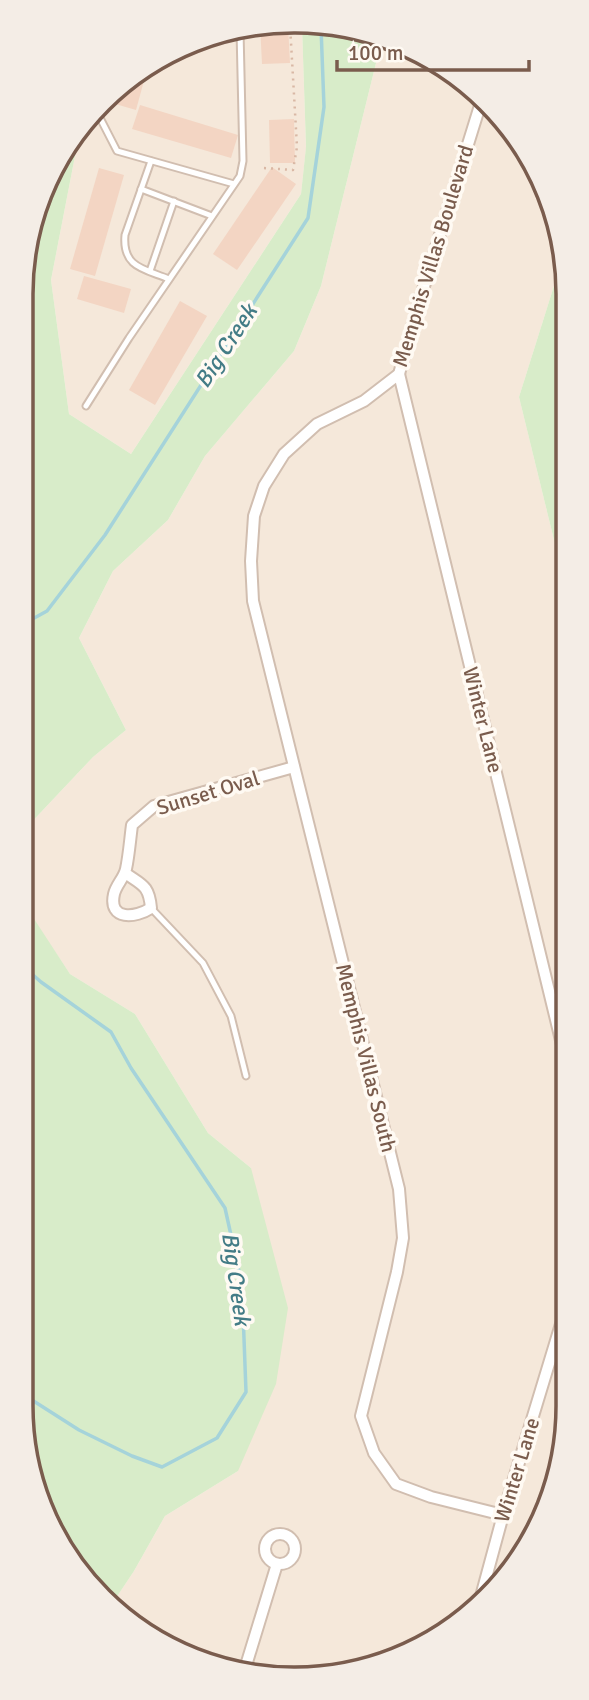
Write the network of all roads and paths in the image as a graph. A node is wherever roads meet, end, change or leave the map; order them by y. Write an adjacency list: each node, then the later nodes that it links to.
1 (290, 33): 6 (path)
2 (240, 39): 7 (lane)
3 (479, 110): 13 (street, Memphis Villas Boulevard)
4 (101, 119): 5 (lane)
5 (151, 160): 7 (lane); 8 (lane)
6 (264, 168)
7 (234, 184): 10 (lane)
8 (141, 189): 9 (lane); 11 (lane)
9 (174, 201): 10 (lane); 11 (lane)
10 (212, 216): 12 (lane)
11 (150, 271): 12 (lane)
12 (169, 279): 14 (lane)
13 (399, 374): 15 (street, Memphis Villas Boulevard); 19 (street, Winter Lane)
14 (86, 407)
15 (254, 516): 16 (street, Memphis Villas South)
16 (294, 767): 17 (street, Sunset Oval); 22 (street, Memphis Villas South)
17 (125, 873): 18 (street); 18 (street, Sunset Oval)
18 (151, 908): 20 (lane)
19 (556, 1020)
20 (246, 1076)
21 (556, 1341): 22 (street, Winter Lane)
22 (503, 1515): 24 (street, Winter Lane)
23 (277, 1564): 25 (street)
24 (484, 1585)
25 (247, 1663)

